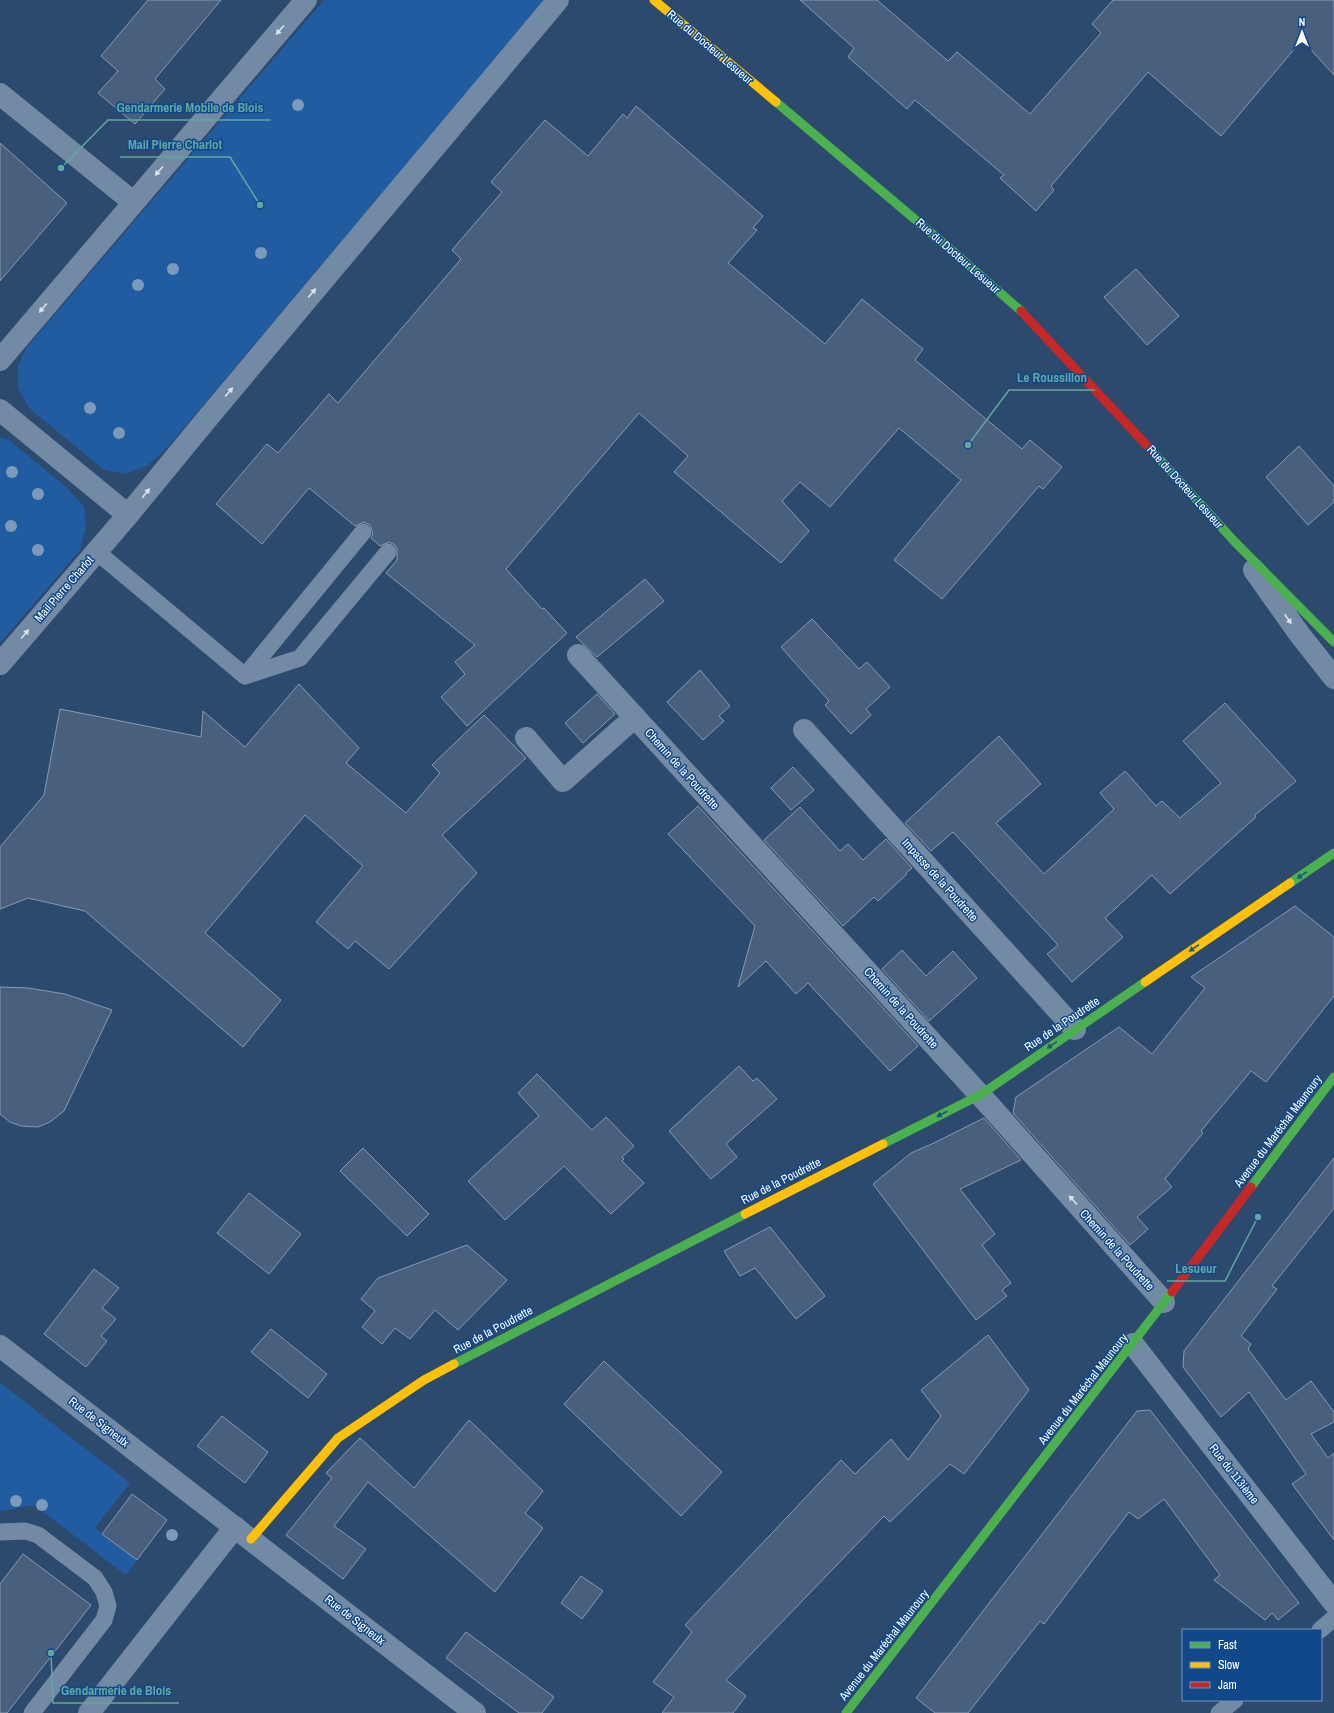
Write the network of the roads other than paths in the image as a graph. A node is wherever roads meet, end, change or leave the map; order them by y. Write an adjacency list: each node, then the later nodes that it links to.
1 (306, 0): 5 (street, one-way to 5)
2 (558, 0): 8 (street, Mail Pierre Charlot, one-way to 2)
3 (654, 0): 10 (street, Rue du Docteur Lesueur)
4 (0, 94): 5 (street)
5 (133, 202): 6 (street, one-way to 6)
6 (0, 360)
7 (0, 410): 8 (street)
8 (128, 515): 11 (street, Mail Pierre Charlot)
9 (362, 532): 16 (lane)
10 (1234, 541): 13 (street, Rue du Docteur Lesueur); 17 (street, Rue du Docteur Lesueur, one-way to 17)
11 (97, 552): 15 (street, Mail Pierre Charlot, one-way to 11); 16 (lane)
12 (388, 552): 16 (lane)
13 (1334, 642)
14 (578, 655): 18 (street, Chemin de la Poudrette)
15 (0, 664)
16 (246, 676)
17 (1334, 678)
18 (635, 717): 20 (street, Chemin de la Poudrette); 24 (street, Chemin de la Poudrette)
19 (804, 730): 22 (street, Impasse de la Poudrette)
20 (526, 738)
21 (1334, 853): 22 (street, Rue de la Poudrette, one-way to 22)
22 (1076, 1029): 24 (street, Rue de la Poudrette, one-way to 24)
23 (1334, 1077): 25 (street, Avenue du Maréchal Maunoury)
24 (980, 1095): 25 (street, Chemin de la Poudrette, one-way to 24); 29 (street, Rue de la Poudrette, one-way to 29)
25 (1164, 1302): 26 (street, Avenue du Maréchal Maunoury)
26 (1134, 1344): 30 (street, Rue du 113ième); 37 (street, Avenue du Maréchal Maunoury)
27 (0, 1346): 29 (street, Rue de Signeulx)
28 (0, 1532): 34 (lane)
29 (243, 1533): 35 (street); 36 (street, Rue de Signeulx)
30 (1334, 1604)
31 (1334, 1618): 32 (lane)
32 (1321, 1629)
33 (1234, 1701): 38 (lane)
34 (32, 1713)
35 (89, 1713)
36 (475, 1713)
37 (846, 1713)
38 (1219, 1713)

